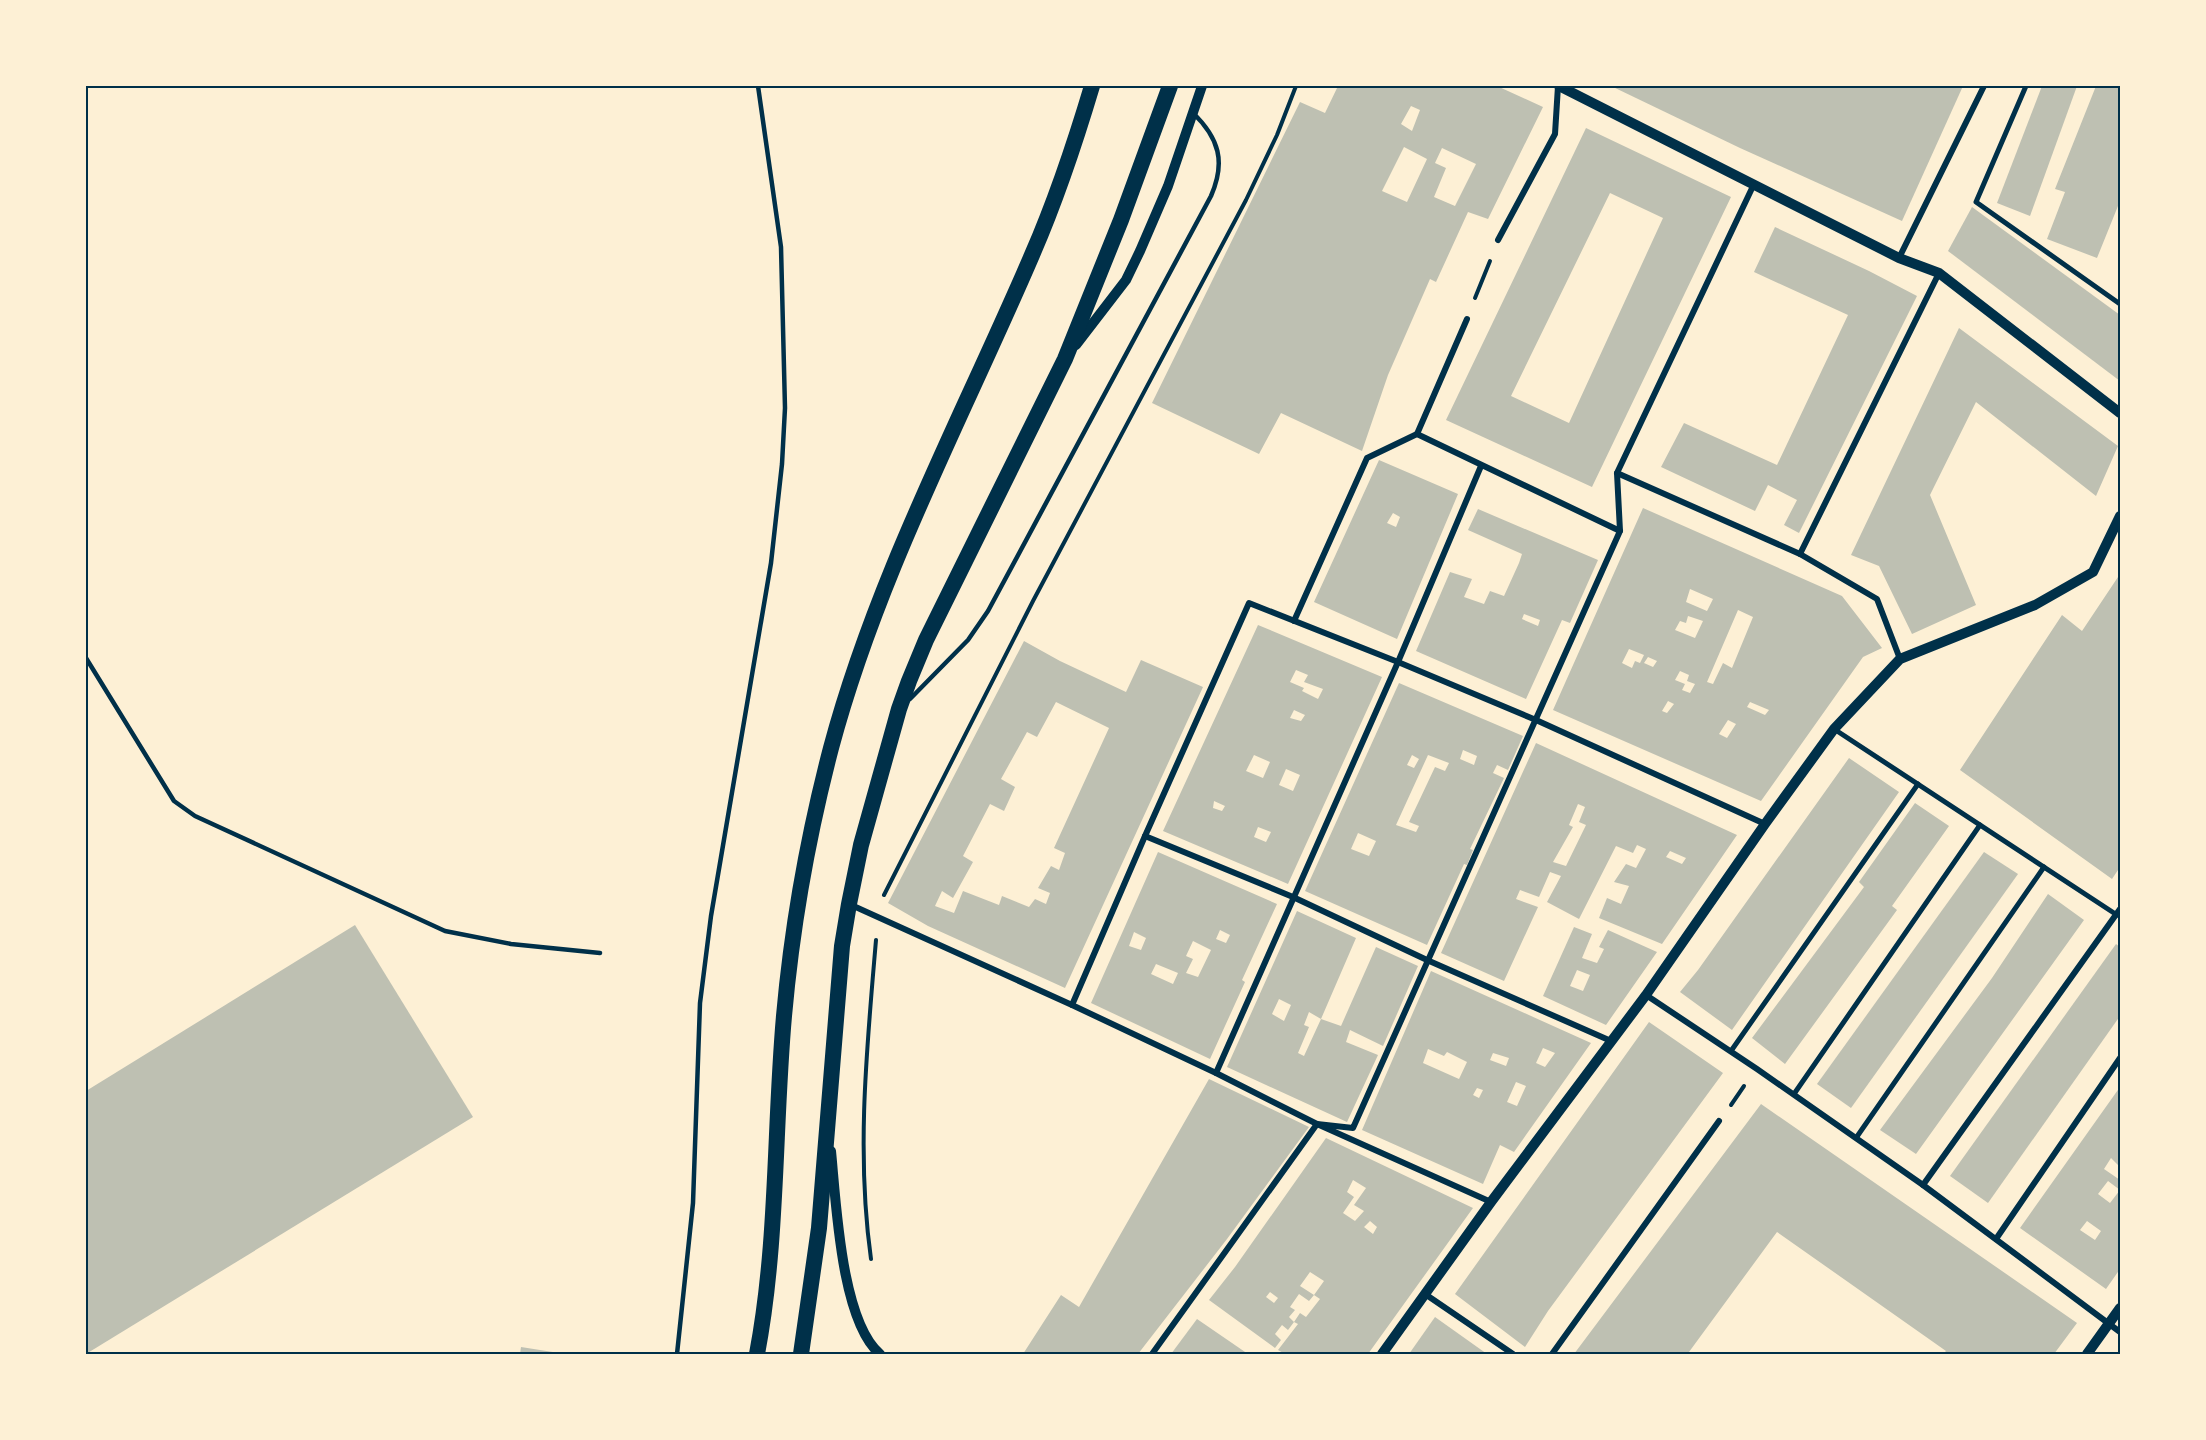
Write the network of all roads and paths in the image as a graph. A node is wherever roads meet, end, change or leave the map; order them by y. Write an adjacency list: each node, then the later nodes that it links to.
1 (758, 86): 63 (lane)
2 (1092, 86): 64 (highway)
3 (1170, 86): 16 (highway)
4 (1202, 86): 9 (street)
5 (1296, 86): 36 (path)
6 (1559, 86): 10 (street); 11 (street)
7 (1984, 86): 12 (street)
8 (2025, 86): 14 (street)
9 (1193, 113): 16 (street); 28 (lane)
10 (1754, 184): 12 (street); 20 (street)
11 (1498, 240): 15 (path)
12 (1899, 258): 13 (street)
13 (1939, 273): 17 (street); 23 (street)
14 (2121, 304)
15 (1467, 319): 18 (street)
16 (1065, 359): 28 (highway)
17 (2121, 413)
18 (1417, 434): 19 (street); 24 (street)
19 (1481, 466): 22 (street); 27 (street)
20 (1617, 473): 22 (street); 23 (street)
21 (2121, 516): 26 (street)
22 (1620, 531): 29 (street)
23 (1800, 554): 26 (street)
24 (1294, 621): 27 (street); 34 (street)
25 (86, 658): 41 (lane)
26 (1900, 659): 30 (street)
27 (1398, 662): 29 (street); 37 (street)
28 (899, 709): 38 (highway)
29 (1536, 720): 32 (street); 42 (street)
30 (1834, 729): 31 (street); 32 (street)
31 (1918, 784): 33 (street); 46 (street)
32 (1765, 824): 43 (street)
33 (1980, 825): 35 (street); 50 (street)
34 (1144, 836): 37 (street); 44 (street)
35 (2044, 867): 39 (street); 54 (street)
36 (883, 897)
37 (1293, 897): 42 (street); 49 (street)
38 (849, 904): 44 (street); 53 (highway)
39 (2119, 914): 55 (street)
40 (876, 938): 58 (path)
41 (600, 953)
42 (1426, 960): 45 (street); 52 (street)
43 (1646, 995): 45 (street); 46 (street)
44 (1072, 1005): 49 (street)
45 (1611, 1041): 56 (street)
46 (1731, 1051): 48 (street)
47 (2121, 1058): 57 (street)
48 (1757, 1069): 50 (street); 51 (path)
49 (1216, 1073): 52 (street)
50 (1794, 1094): 54 (street)
51 (1719, 1121): 70 (street)
52 (1317, 1124): 56 (street); 67 (street)
53 (828, 1128): 65 (highway); 66 (street)
54 (1856, 1138): 55 (street)
55 (1923, 1185): 57 (street)
56 (1491, 1202): 59 (street)
57 (1996, 1239): 61 (street)
58 (872, 1266)
59 (1425, 1294): 68 (street); 69 (street)
60 (2121, 1308): 61 (street)
61 (2109, 1324): 62 (street); 71 (street)
62 (2121, 1332)
63 (678, 1354)
64 (757, 1354)
65 (801, 1354)
66 (880, 1354)
67 (1152, 1354)
68 (1382, 1354)
69 (1513, 1354)
70 (1552, 1354)
71 (2087, 1354)

